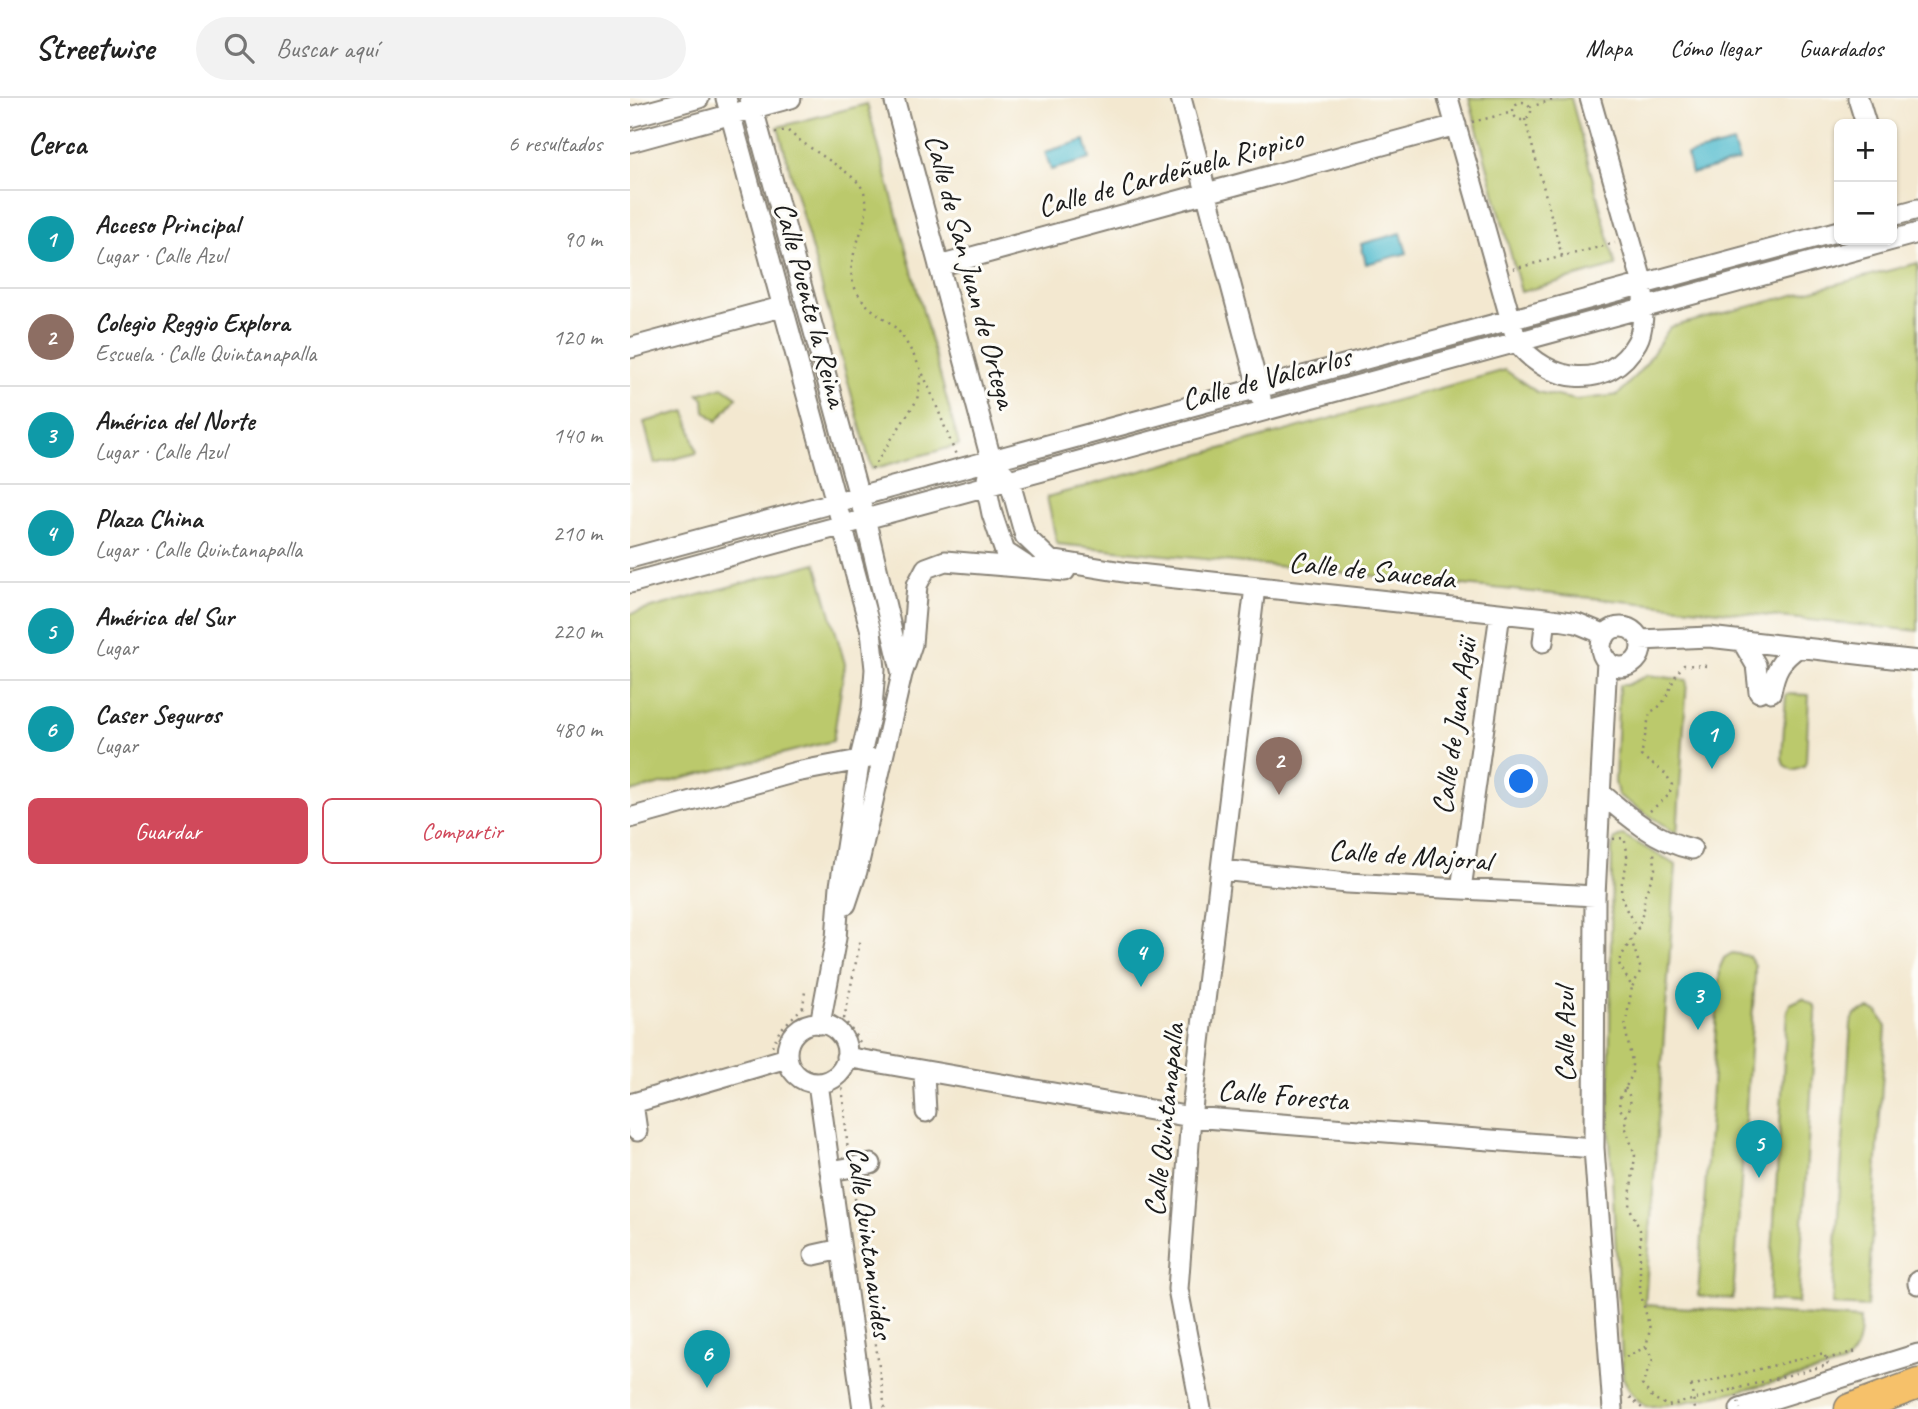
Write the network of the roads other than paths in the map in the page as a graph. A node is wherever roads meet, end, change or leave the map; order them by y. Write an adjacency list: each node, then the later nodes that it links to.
1 (699, 98): 10 (street)
2 (791, 98): 8 (street)
3 (894, 98): 21 (street, Calle de San Juan de Ortega)
4 (1181, 98): 14 (street)
5 (1448, 98): 12 (street)
6 (1590, 98): 22 (street)
7 (1858, 98): 11 (street)
8 (751, 103): 9 (street); 33 (street, Calle Puente la Reina)
9 (728, 106): 13 (street); 23 (street, Calle Puente la Reina)
10 (630, 117)
11 (1864, 119)
12 (1456, 125): 14 (street, Calle de Cardeñuela Riopico); 25 (street)
13 (630, 142)
14 (1207, 194): 21 (street, Calle de Cardeñuela Riopico); 28 (street)
15 (1918, 209): 16 (street, Calle de Valcarlos)
16 (1897, 222)
17 (1897, 226): 19 (street, Calle de Valcarlos)
18 (1834, 232): 22 (street, Calle de Valcarlos)
19 (1918, 233)
20 (1834, 245): 24 (street, Calle de Valcarlos)
21 (939, 267): 30 (street, Calle de San Juan de Ortega)
22 (1643, 284): 24 (street); 25 (street, Calle de Valcarlos)
23 (781, 307): 27 (street); 34 (street, Calle Puente la Reina)
24 (1643, 308): 26 (street, Calle de Valcarlos); 26 (street)
25 (1509, 319): 26 (street); 28 (street, Calle de Valcarlos)
26 (1517, 342): 29 (street, Calle de Valcarlos)
27 (630, 348)
28 (1259, 387): 29 (street); 30 (street, Calle de Valcarlos)
29 (1264, 410): 31 (street, Calle de Valcarlos)
30 (991, 459): 31 (street, Calle de San Juan de Ortega); 32 (street, Calle de San Juan de Ortega); 33 (street, Calle de Valcarlos)
31 (1009, 479): 32 (street, Calle de Valcarlos); 39 (street, Calle de Sauceda)
32 (986, 485): 35 (street, Calle de Valcarlos); 38 (street)
33 (856, 495): 34 (street, Calle de Valcarlos); 35 (street, Calle Puente la Reina)
34 (834, 501): 36 (street, Calle Puente la Reina); 37 (street, Calle de Valcarlos)
35 (865, 518): 36 (street, Calle de Valcarlos); 51 (street)
36 (842, 525): 40 (street, Calle de Valcarlos); 53 (street)
37 (630, 558)
38 (1032, 568): 39 (street, Calle de Sauceda); 51 (street, Calle de Sauceda)
39 (1129, 573): 41 (street, Calle de Sauceda)
40 (630, 583)
41 (1255, 587): 42 (street, Calle de Sauceda); 59 (street, Calle Quintanapalla)
42 (1500, 614): 43 (street, Calle de Sauceda); 60 (street, Calle de Juan Agüi)
43 (1546, 618): 44 (street, Calle de Sauceda); 47 (street)
44 (1606, 635): 45 (street); 49 (street)
45 (1640, 640): 46 (street); 49 (street)
46 (1742, 641): 48 (street); 48 (street)
47 (1543, 642)
48 (1799, 647): 50 (street)
49 (1607, 660): 54 (street, Calle Azul)
50 (1918, 661)
51 (902, 674): 52 (street)
52 (882, 757): 53 (street); 62 (street)
53 (860, 758): 55 (street); 62 (street)
54 (1601, 793): 56 (street); 57 (street, Calle Azul)
55 (630, 818)
56 (1652, 835): 57 (street); 58 (street)
57 (1605, 838): 61 (street, Calle Azul)
58 (1692, 853)
59 (1221, 870): 60 (street, Calle de Majoral); 70 (street, Calle Quintanapalla)
60 (1461, 889): 61 (street, Calle de Majoral)
61 (1595, 896): 72 (street, Calle Azul)
62 (836, 938): 63 (street)
63 (820, 1024): 64 (street); 65 (street)
64 (779, 1054): 67 (street); 68 (street)
65 (846, 1057): 66 (street, Calle Foresta); 67 (street)
66 (924, 1073): 69 (street); 70 (street, Calle Foresta)
67 (818, 1083): 74 (street, Calle Quintanavides)
68 (632, 1103): 71 (street)
69 (926, 1112)
70 (1191, 1117): 72 (street, Calle Foresta); 80 (street, Calle Quintanapalla)
71 (637, 1130)
72 (1594, 1148): 81 (street, Calle Azul)
73 (872, 1164): 74 (street)
74 (830, 1171): 75 (street, Calle Quintanavides)
75 (841, 1249): 76 (street); 79 (street, Calle Quintanavides)
76 (814, 1255)
77 (1918, 1354): 82 (street)
78 (1918, 1384): 83 (highway)
79 (863, 1409)
80 (1200, 1409)
81 (1613, 1409)
82 (1740, 1409)
83 (1850, 1409)

